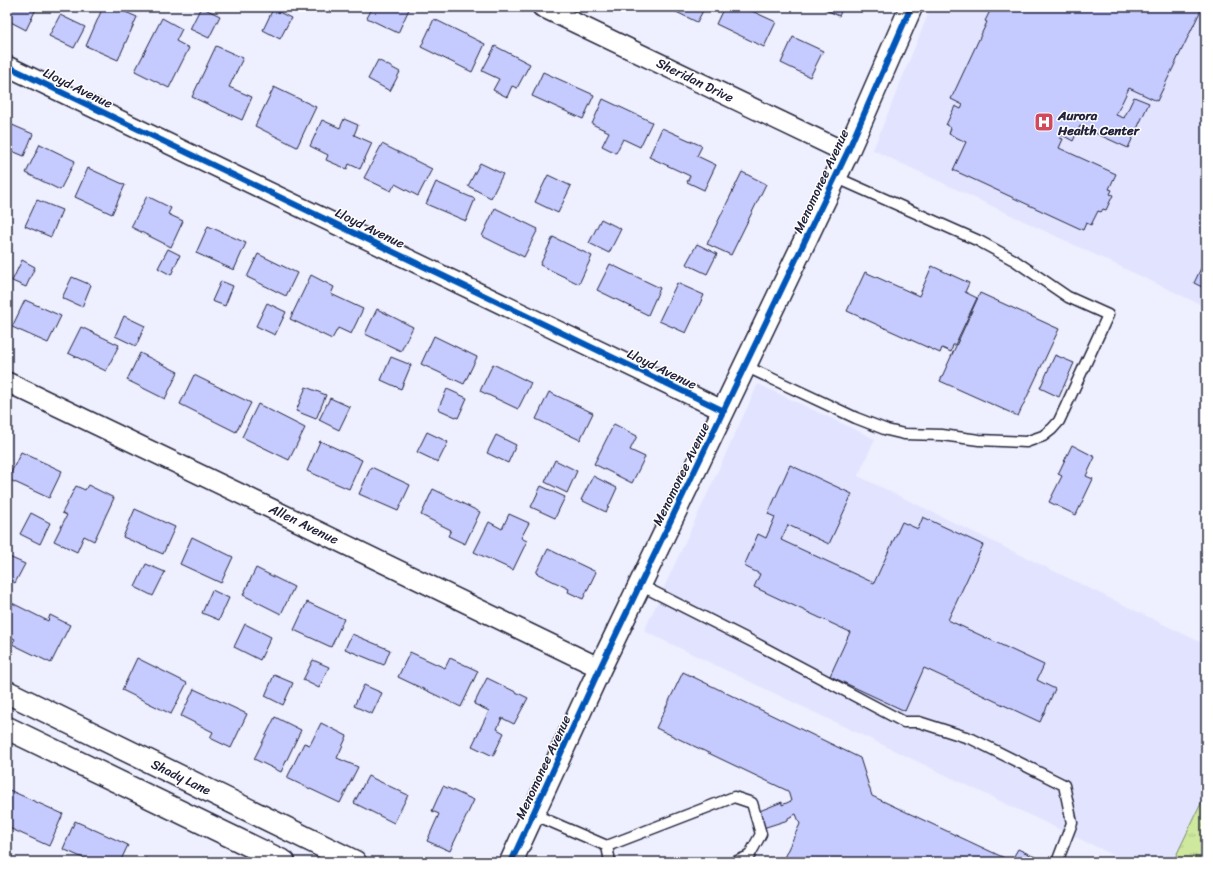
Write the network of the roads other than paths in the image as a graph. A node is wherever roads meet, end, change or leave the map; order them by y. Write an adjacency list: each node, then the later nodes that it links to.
1 (542, 7): 4 (street, Sheridan Drive)
2 (911, 7): 4 (street, Menomonee Avenue)
3 (7, 66): 8 (street, Lloyd Avenue)
4 (847, 153): 5 (street, Menomonee Avenue)
5 (836, 177): 6 (street, Menomonee Avenue); 6 (lane)
6 (745, 366): 8 (street, Menomonee Avenue)
7 (7, 382): 10 (street, Allen Avenue)
8 (724, 411): 9 (street, Menomonee Avenue)
9 (640, 585): 10 (street, Menomonee Avenue); 20 (lane)
10 (600, 668): 13 (street, Menomonee Avenue)
11 (7, 692): 16 (street, Shady Lane)
12 (7, 728): 15 (street)
13 (533, 814): 14 (lane); 17 (street, Menomonee Avenue)
14 (607, 846): 18 (lane); 19 (lane)
15 (284, 862)
16 (355, 862)
17 (511, 862)
18 (610, 862)
19 (734, 862)
20 (1057, 862)

